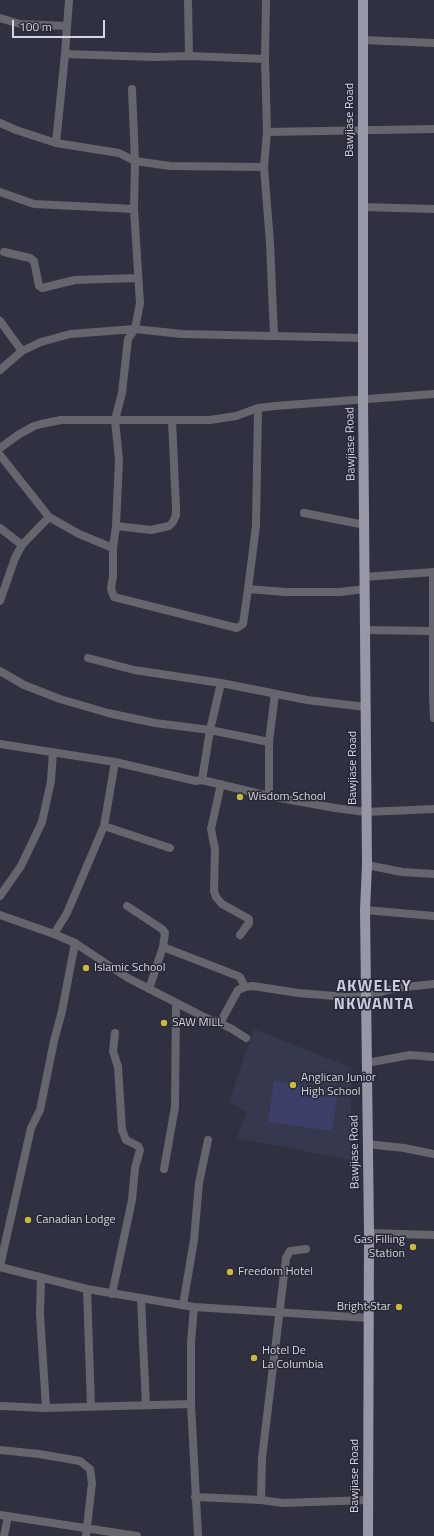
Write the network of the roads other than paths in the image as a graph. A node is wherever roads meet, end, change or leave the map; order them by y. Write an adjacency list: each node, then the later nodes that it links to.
1 (69, 0): 6 (street)
2 (188, 0): 10 (street)
3 (266, 0): 11 (street)
4 (363, 0): 7 (main road, Bawjiase Road)
5 (0, 18): 6 (street)
6 (67, 26): 9 (street)
7 (363, 40): 8 (street); 15 (main road, Bawjiase Road)
8 (434, 43)
9 (65, 54): 10 (street); 17 (street)
10 (189, 56): 11 (street)
11 (264, 59): 16 (street)
12 (132, 89): 18 (street)
13 (0, 123): 17 (street)
14 (434, 129): 15 (street)
15 (362, 130): 16 (street); 21 (main road, Bawjiase Road)
16 (267, 132): 19 (street)
17 (56, 143): 18 (street)
18 (135, 161): 19 (street); 22 (street)
19 (264, 167): 28 (street)
20 (0, 192): 22 (street)
21 (362, 207): 23 (street); 29 (main road, Bawjiase Road)
22 (134, 209): 25 (street)
23 (434, 209)
24 (1, 253): 25 (street)
25 (137, 278): 27 (street)
26 (0, 321): 30 (street)
27 (135, 329): 28 (street); 30 (street); 35 (street)
28 (274, 336): 29 (street)
29 (364, 338): 33 (main road, Bawjiase Road)
30 (22, 351): 31 (street)
31 (0, 370)
32 (434, 394): 33 (street)
33 (363, 399): 34 (street); 41 (main road, Bawjiase Road)
34 (258, 408): 36 (street); 48 (street)
35 (115, 420): 36 (street); 37 (street); 42 (street)
36 (172, 420): 42 (street)
37 (0, 448)
38 (0, 455): 40 (street)
39 (304, 513): 41 (street)
40 (49, 517): 44 (street); 45 (street)
41 (365, 524): 47 (main road, Bawjiase Road)
42 (116, 526): 45 (street)
43 (0, 528): 44 (street)
44 (22, 545): 50 (street)
45 (113, 548): 48 (street)
46 (433, 572): 47 (street); 52 (street)
47 (364, 577): 49 (main road, Bawjiase Road)
48 (248, 589): 49 (street)
49 (365, 589): 51 (main road, Bawjiase Road)
50 (0, 601)
51 (365, 630): 52 (street); 57 (main road, Bawjiase Road)
52 (433, 631): 58 (street)
53 (88, 658): 55 (street)
54 (0, 671): 59 (street)
55 (221, 683): 56 (street); 59 (street)
56 (275, 694): 57 (street); 60 (street)
57 (366, 707): 68 (main road, Bawjiase Road)
58 (434, 718)
59 (210, 730): 60 (street); 64 (street)
60 (269, 742): 66 (street)
61 (0, 744): 62 (street)
62 (53, 752): 63 (street); 73 (street)
63 (115, 762): 64 (street); 69 (street)
64 (202, 780): 65 (street)
65 (220, 784): 66 (street); 79 (street)
66 (269, 796): 68 (street)
67 (434, 809): 68 (street)
68 (366, 812): 71 (main road, Bawjiase Road)
69 (104, 826): 70 (street); 78 (street)
70 (170, 848)
71 (367, 866): 72 (street); 75 (main road, Bawjiase Road)
72 (434, 874)
73 (0, 896)
74 (127, 906): 81 (street)
75 (365, 910): 77 (street); 85 (main road, Bawjiase Road)
76 (0, 915): 78 (street)
77 (434, 916)
78 (54, 934): 80 (street)
79 (240, 936)
80 (75, 943): 84 (street); 99 (street)
81 (163, 947): 83 (street); 84 (street)
82 (434, 984): 85 (street)
83 (245, 987): 85 (street); 87 (street)
84 (149, 989): 86 (street)
85 (366, 996): 91 (main road, Bawjiase Road)
86 (176, 1003): 87 (street); 95 (street)
87 (220, 1023): 89 (street)
88 (115, 1033): 102 (street)
89 (246, 1038)
90 (434, 1057): 91 (street)
91 (367, 1063): 93 (main road, Bawjiase Road)
92 (208, 1140): 104 (street)
93 (367, 1144): 94 (street); 96 (main road, Bawjiase Road)
94 (434, 1154)
95 (164, 1169)
96 (369, 1233): 97 (street); 107 (main road, Bawjiase Road)
97 (434, 1235)
98 (306, 1249): 106 (street)
99 (0, 1267): 100 (street)
100 (41, 1278): 101 (street); 112 (street)
101 (87, 1289): 102 (street); 111 (street)
102 (112, 1294): 103 (street)
103 (141, 1299): 104 (street); 109 (street)
104 (183, 1305): 105 (street)
105 (194, 1307): 106 (street); 108 (street)
106 (279, 1312): 107 (street); 115 (street)
107 (369, 1318): 116 (main road, Bawjiase Road)
108 (191, 1404): 109 (street); 114 (street)
109 (146, 1405): 111 (street)
110 (0, 1406): 112 (street)
111 (91, 1406): 112 (street)
112 (46, 1408)
113 (0, 1450): 118 (street)
114 (195, 1497): 115 (street); 121 (street)
115 (262, 1500): 116 (street)
116 (368, 1500): 122 (main road, Bawjiase Road)
117 (4, 1515): 118 (street); 119 (street)
118 (86, 1532): 120 (street)
119 (4, 1536)
120 (137, 1536)
121 (198, 1536)
122 (368, 1536)

